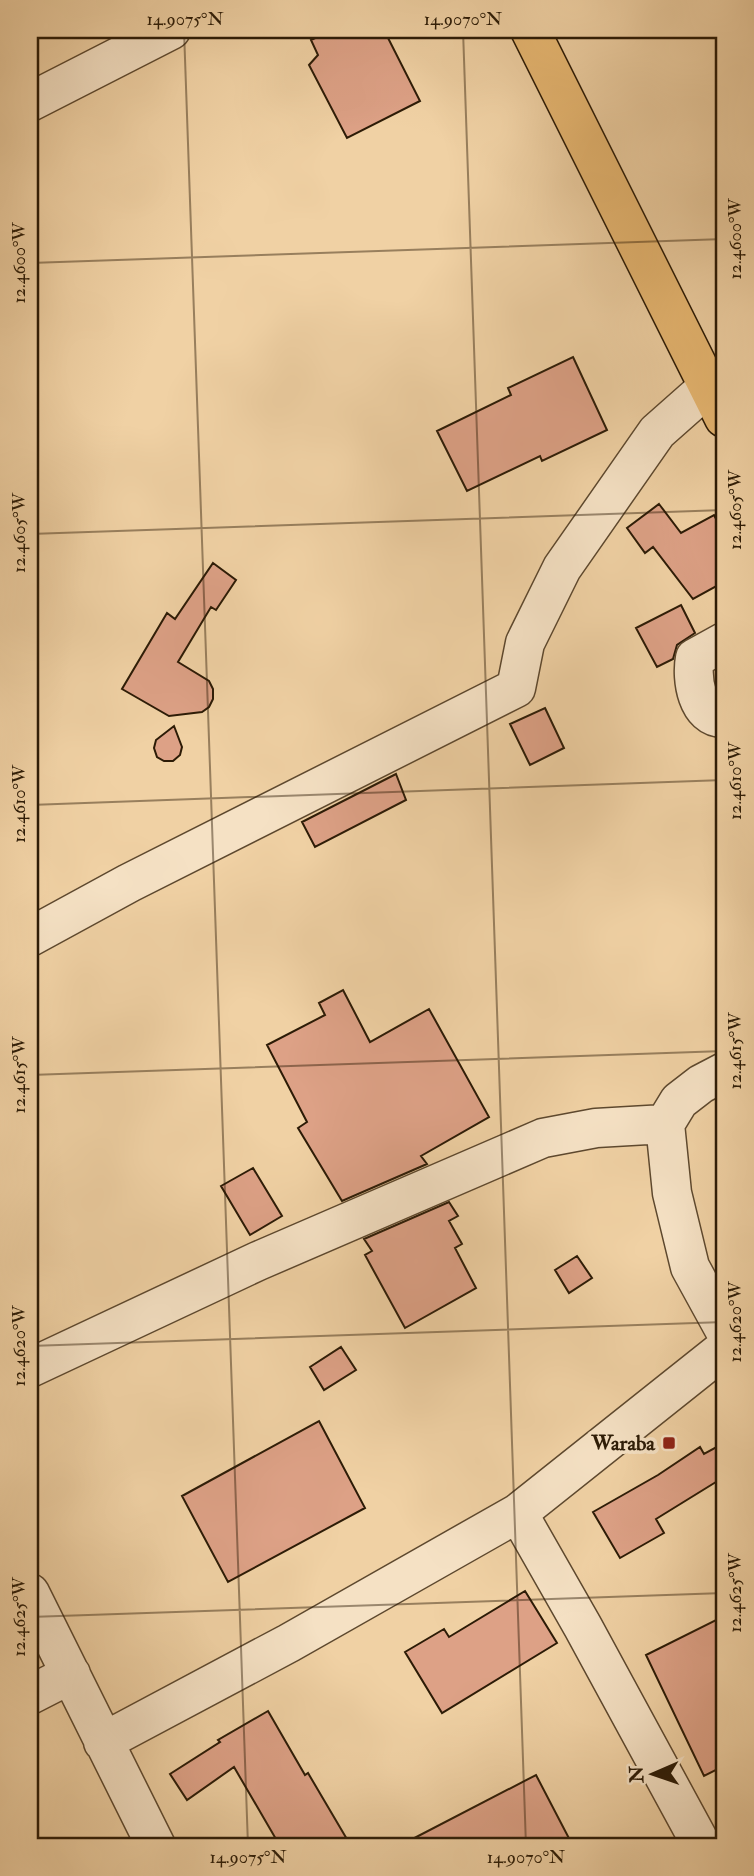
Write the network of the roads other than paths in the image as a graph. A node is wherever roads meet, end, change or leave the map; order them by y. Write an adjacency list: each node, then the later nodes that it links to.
1 (171, 30): 3 (street)
2 (530, 30): 4 (main road)
3 (30, 102)
4 (712, 377): 7 (street)
5 (724, 642): 6 (street)
6 (724, 718)
7 (30, 937)
8 (724, 1073): 9 (street)
9 (665, 1124): 10 (street); 12 (street)
10 (724, 1329)
11 (724, 1349): 13 (street)
12 (30, 1368)
13 (518, 1513): 17 (street); 19 (street)
14 (30, 1593): 15 (street)
15 (71, 1674): 16 (street); 17 (street)
16 (30, 1695)
17 (103, 1742): 18 (street)
18 (156, 1846)
19 (702, 1846)

